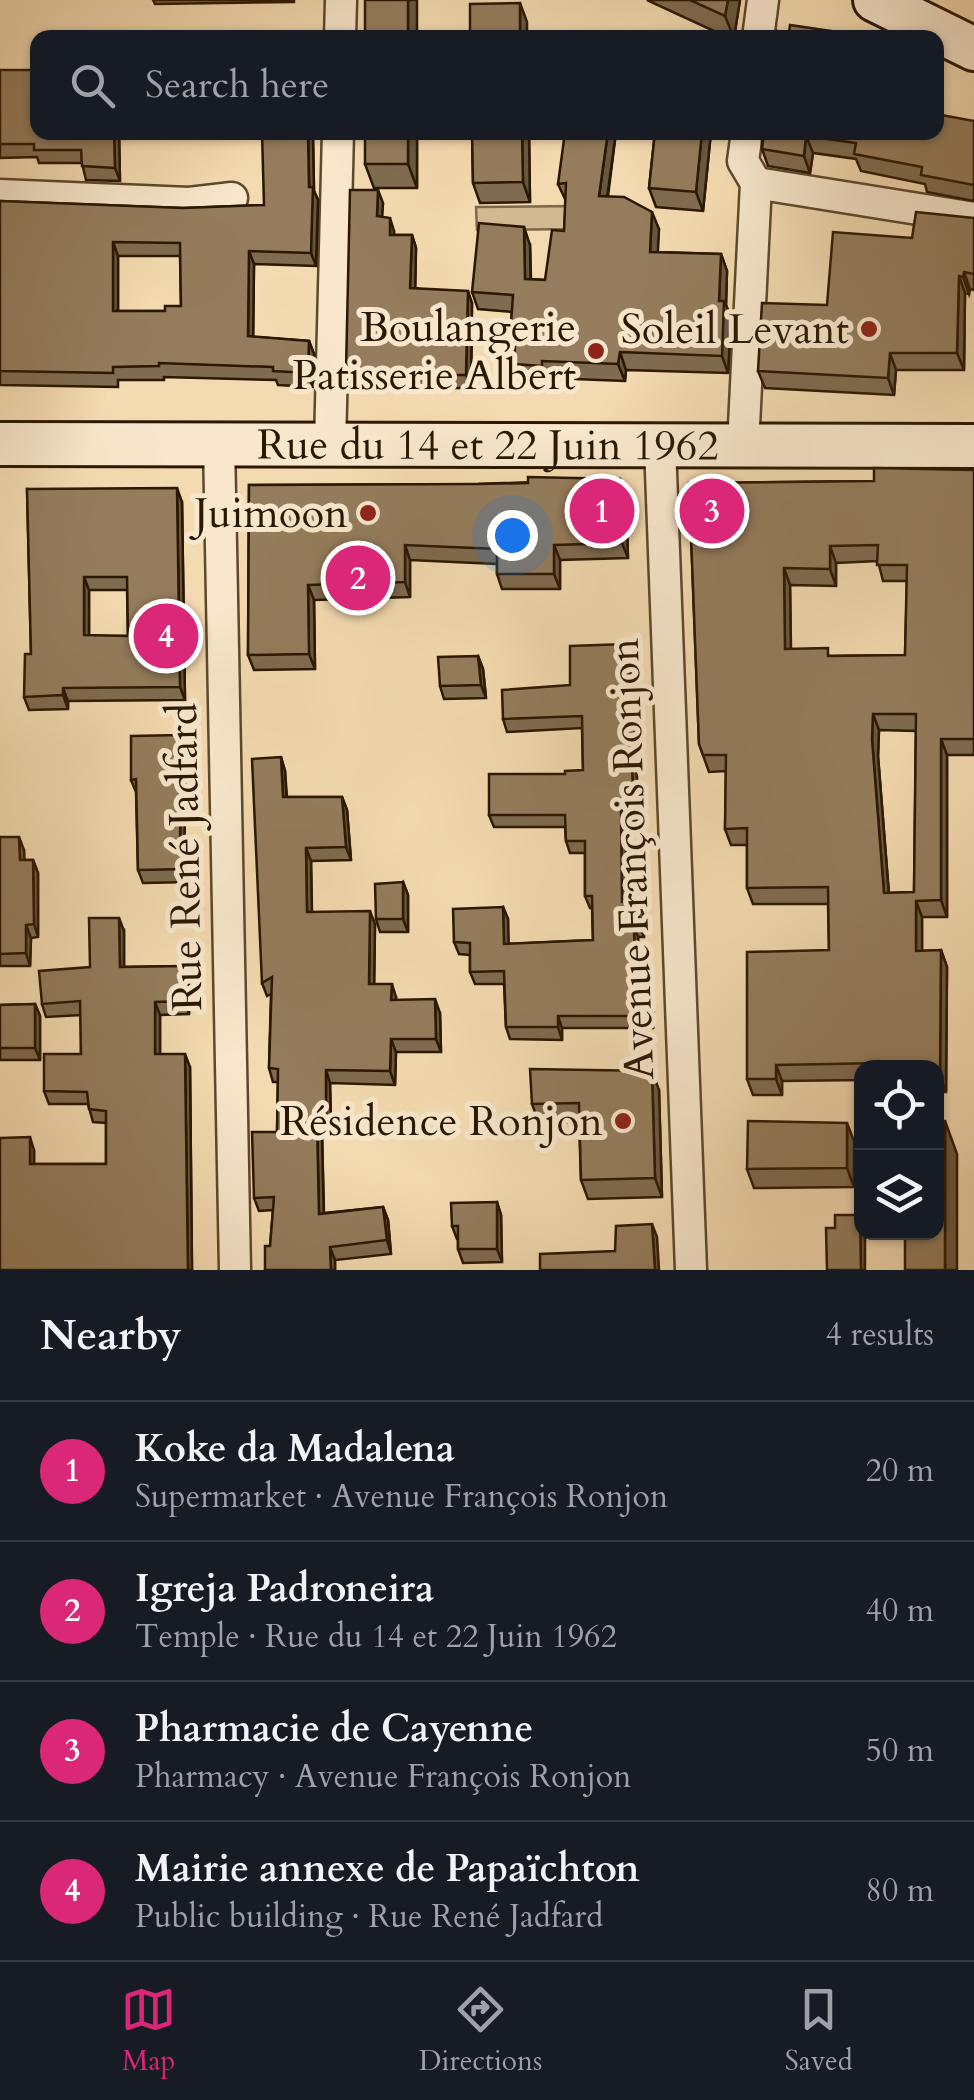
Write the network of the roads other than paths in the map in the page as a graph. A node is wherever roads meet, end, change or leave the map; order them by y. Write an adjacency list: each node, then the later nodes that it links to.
1 (341, 0): 4 (street)
2 (763, 0): 5 (street)
3 (875, 0): 6 (street)
4 (340, 30)
5 (759, 30)
6 (937, 30)
7 (944, 33): 8 (street)
8 (974, 48)
9 (338, 140): 17 (street)
10 (745, 140): 11 (street)
11 (756, 183): 14 (street); 19 (street)
12 (0, 195): 13 (street)
13 (232, 198)
14 (974, 218)
15 (220, 443): 16 (street, Rue du 14 et 22 Juin 1962); 17 (street, Rue du 14 et 22 Juin 1962); 21 (street, Rue René Jadfard)
16 (0, 444)
17 (330, 444): 18 (street, Rue du 14 et 22 Juin 1962)
18 (660, 445): 19 (street, Rue du 14 et 22 Juin 1962); 22 (street, Avenue François Ronjon)
19 (744, 446): 20 (street, Rue du 14 et 22 Juin 1962)
20 (974, 446)
21 (236, 1270)
22 (691, 1270)

